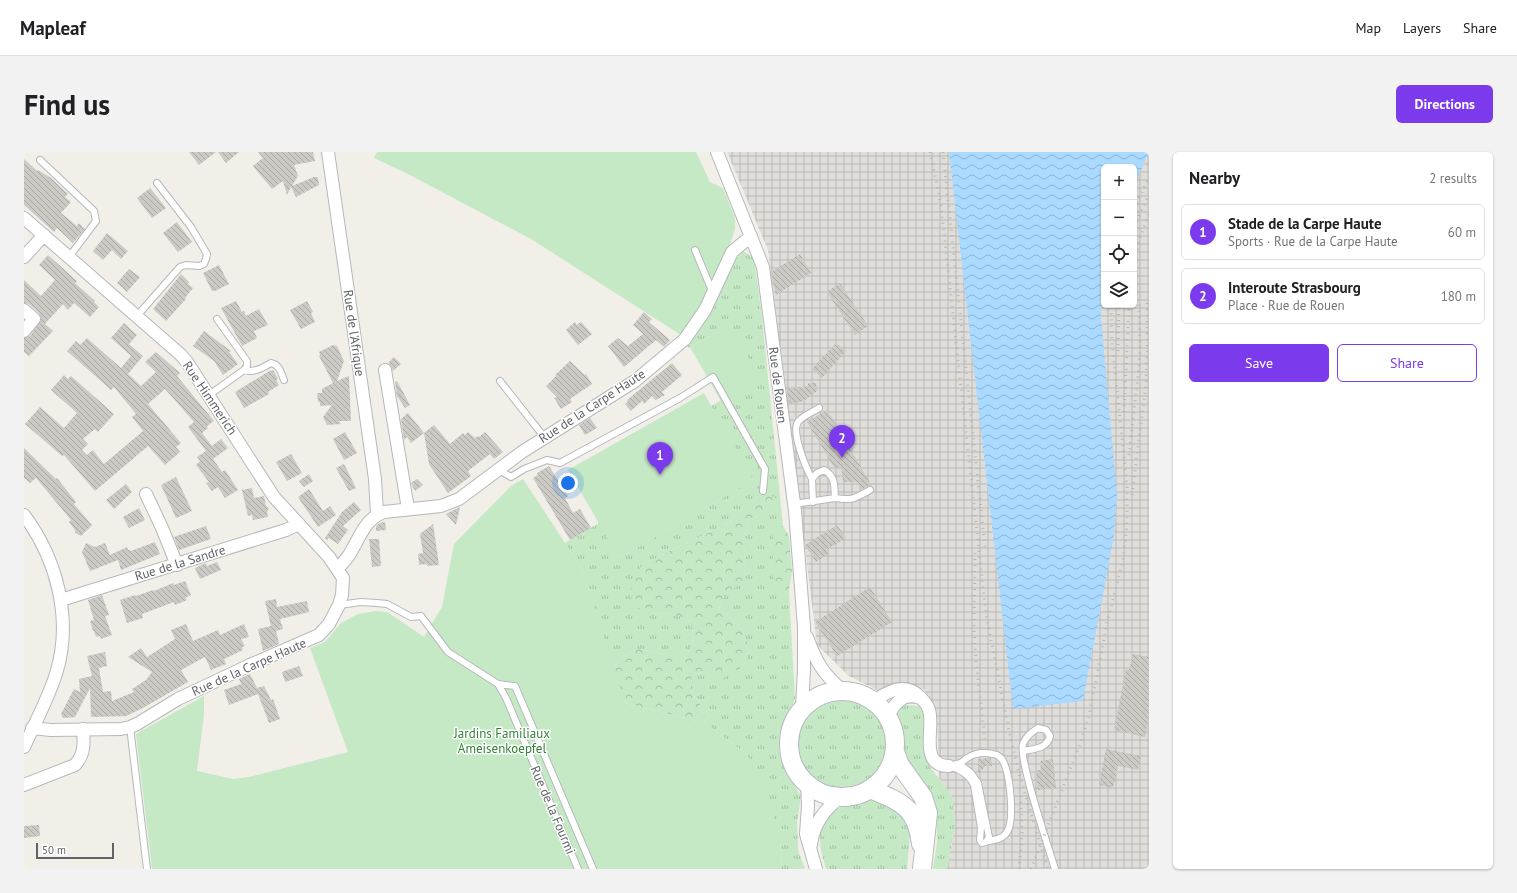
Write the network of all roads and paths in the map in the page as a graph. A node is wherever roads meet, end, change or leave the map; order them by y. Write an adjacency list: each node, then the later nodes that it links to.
1 (328, 152): 32 (street, Rue de l'Afrique)
2 (717, 152): 7 (street, Rue de Rouen)
3 (40, 160): 10 (lane)
4 (157, 183): 13 (lane)
5 (24, 218): 6 (street, Rue Himmerich)
6 (44, 235): 9 (street); 10 (street, Rue Himmerich)
7 (751, 236): 11 (street, Rue de la Carpe Haute); 30 (street, Rue de Rouen)
8 (695, 250): 11 (lane)
9 (24, 257)
10 (69, 257): 13 (street, Rue Himmerich)
11 (712, 293): 22 (street, Rue de la Carpe Haute)
12 (24, 310): 15 (street)
13 (136, 317): 20 (street, Rue Himmerich)
14 (217, 319): 16 (lane)
15 (24, 331)
16 (244, 370): 18 (lane); 20 (lane)
17 (385, 370): 31 (street)
18 (284, 380)
19 (500, 381): 22 (lane)
20 (209, 395): 34 (street, Rue Himmerich)
21 (819, 408): 24 (lane)
22 (545, 438): 23 (street, Rue de la Carpe Haute)
23 (499, 470): 26 (lane); 31 (street, Rue de la Carpe Haute)
24 (812, 479): 28 (lane); 29 (lane)
25 (870, 490): 28 (lane)
26 (763, 491)
27 (146, 494): 35 (street)
28 (835, 498): 29 (lane)
29 (813, 502): 30 (lane)
30 (794, 504): 39 (street, Rue de Rouen)
31 (408, 509): 32 (street, Rue de la Carpe Haute)
32 (377, 514): 36 (street)
33 (24, 515): 37 (street)
34 (299, 524): 35 (street, Rue de la Sandre); 36 (street, Rue Himmerich)
35 (177, 564): 37 (street, Rue de la Sandre)
36 (337, 568): 38 (street, Rue de la Carpe Haute)
37 (60, 600): 48 (street)
38 (339, 605): 40 (lane, Rue de la Fourmi); 46 (street, Rue de la Carpe Haute)
39 (804, 627): 41 (street, Rue de Rouen); 44 (street, Rue de Rouen)
40 (498, 684): 60 (lane, Rue de la Fourmi); 61 (lane)
41 (842, 690): 43 (main road); 44 (main road)
42 (922, 699): 43 (street); 45 (street); 51 (street)
43 (874, 701): 45 (main road)
44 (802, 708): 52 (main road)
45 (888, 716): 50 (main road)
46 (130, 727): 47 (street, Rue de la Carpe Haute); 59 (lane)
47 (83, 729): 48 (street, Rue de la Carpe Haute); 53 (street)
48 (27, 737)
49 (1023, 751): 49 (lane); 63 (lane)
50 (895, 752): 54 (main road); 58 (main road)
51 (954, 765): 56 (lane); 56 (lane); 56 (lane)
52 (807, 784): 55 (main road); 57 (street)
53 (24, 785)
54 (870, 789): 55 (main road); 58 (main road)
55 (841, 797): 57 (street)
56 (988, 841)
57 (810, 852): 62 (street)
58 (923, 865)
59 (147, 869)
60 (578, 869)
61 (593, 869)
62 (816, 869)
63 (1055, 869)

